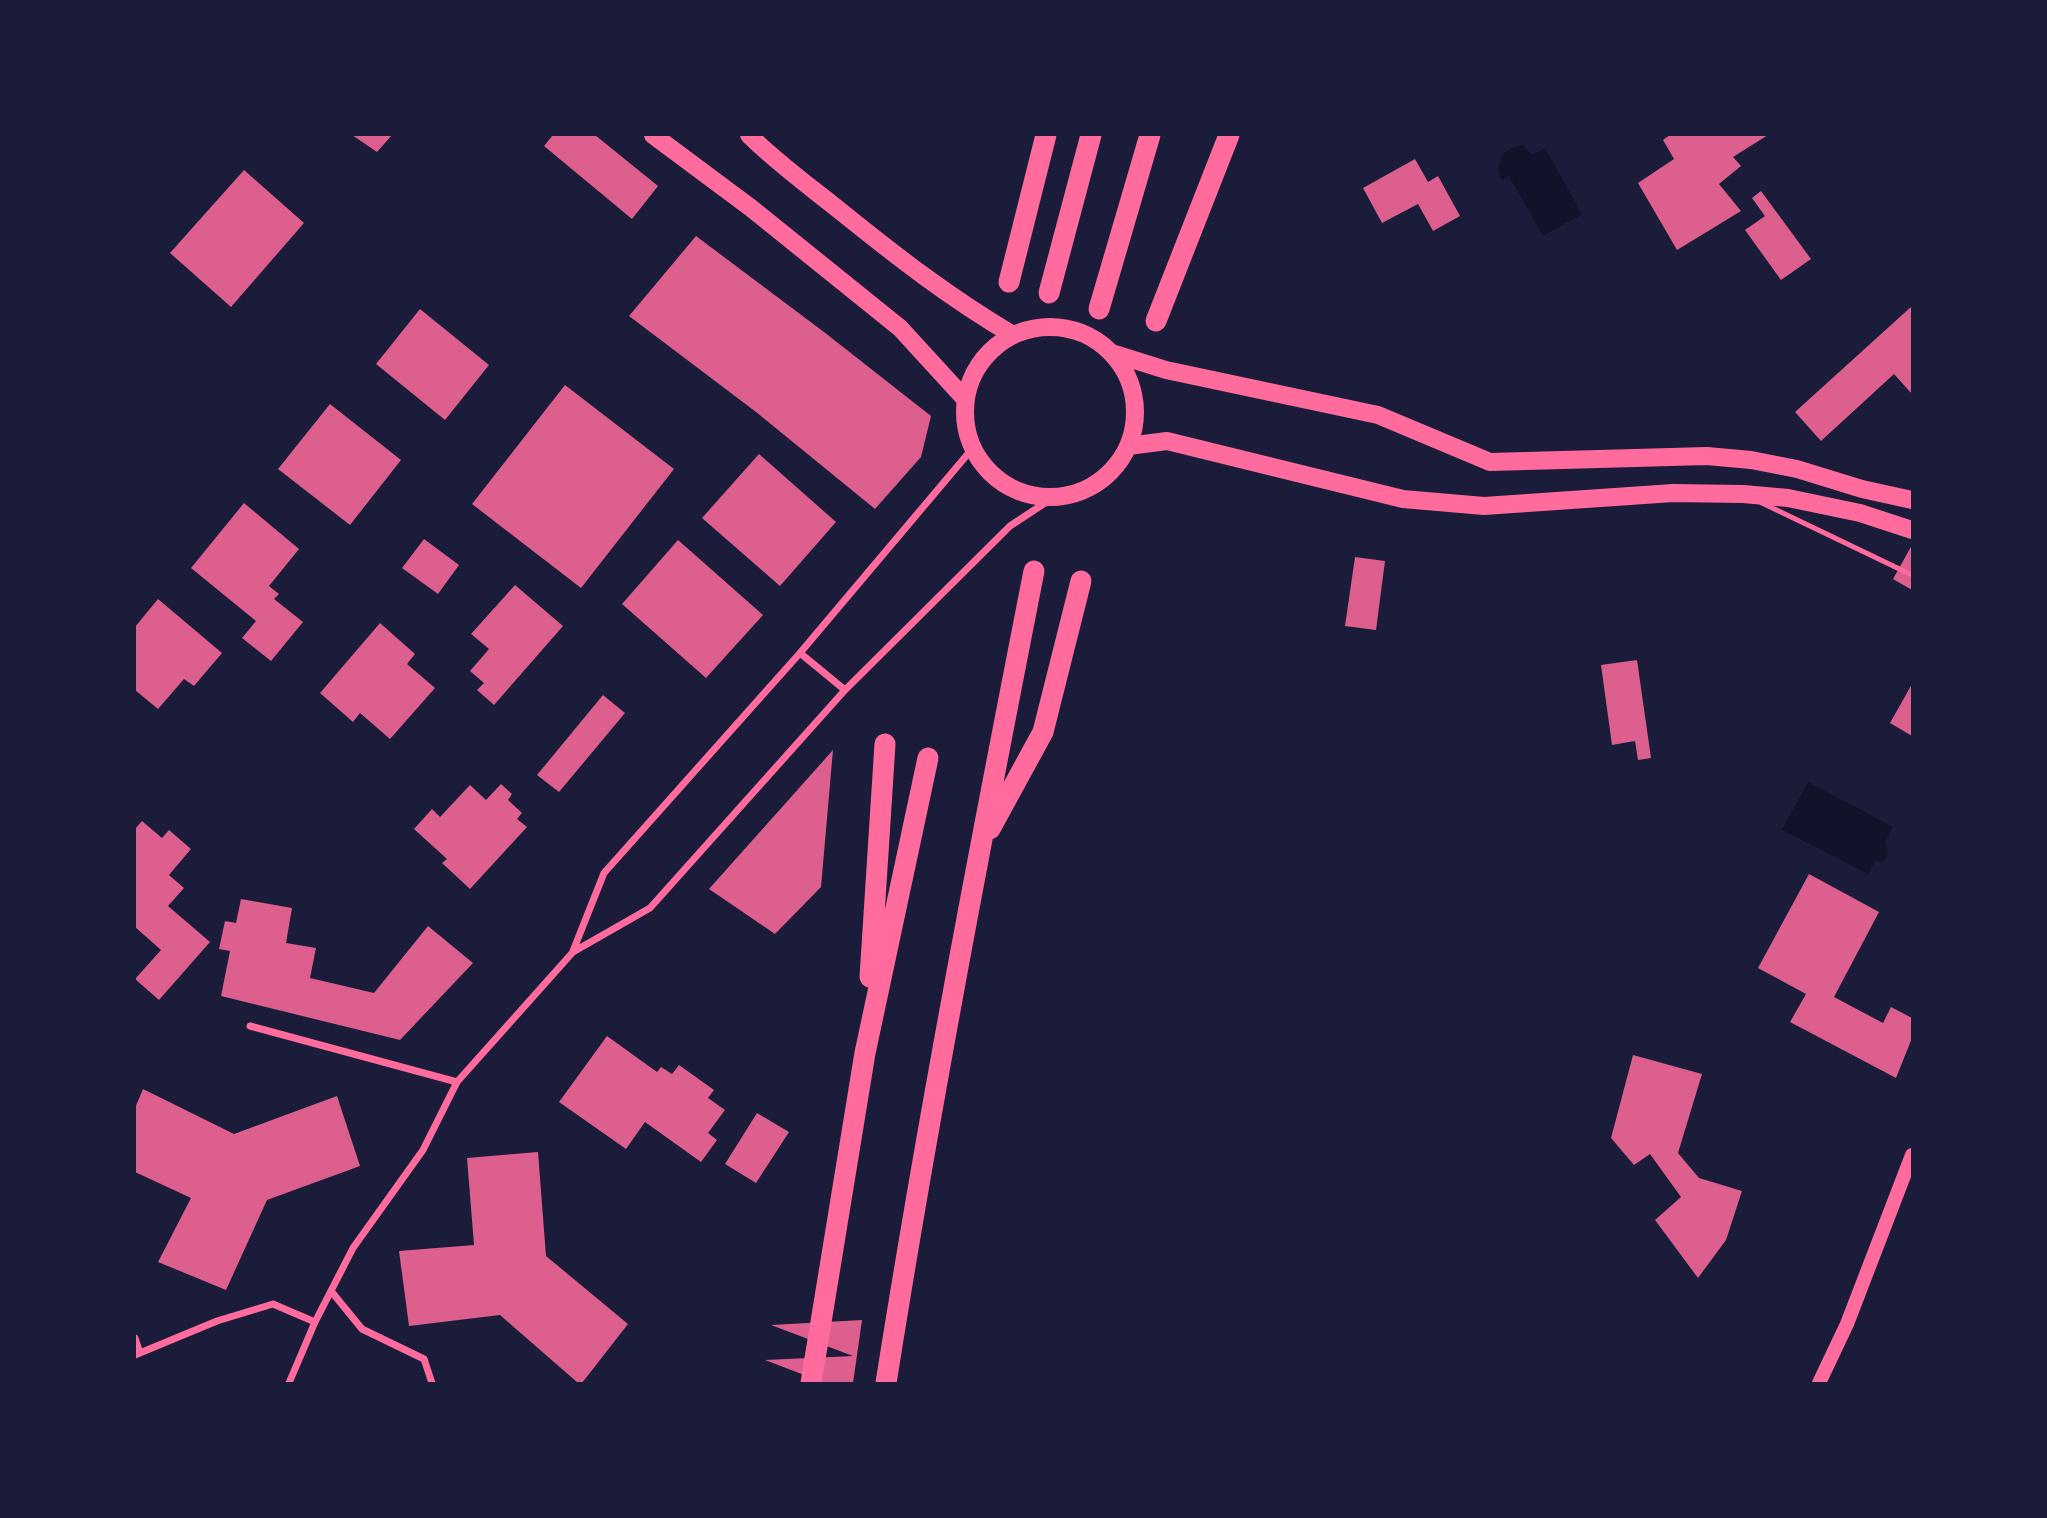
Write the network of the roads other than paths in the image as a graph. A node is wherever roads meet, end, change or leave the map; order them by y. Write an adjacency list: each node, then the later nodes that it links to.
1 (653, 135): 13 (main road)
2 (749, 135): 11 (main road)
3 (1046, 135): 7 (highway)
4 (1091, 135): 8 (highway)
5 (1150, 135): 9 (highway)
6 (1229, 135): 10 (highway)
7 (1009, 282)
8 (1049, 293)
9 (1099, 309)
10 (1156, 321)
11 (1013, 335): 12 (main road); 13 (main road)
12 (1112, 353): 14 (main road); 18 (main road)
13 (965, 400): 15 (main road)
14 (1128, 446): 16 (main road); 17 (main road)
15 (972, 449): 17 (main road); 23 (street)
16 (1743, 494): 19 (main road); 21 (lane)
17 (1054, 497): 24 (street)
18 (1912, 500)
19 (1912, 530)
20 (1034, 571): 27 (highway)
21 (1912, 575)
22 (1081, 581): 27 (highway)
23 (800, 653): 24 (street); 28 (street)
24 (845, 690): 28 (street)
25 (885, 744): 30 (highway)
26 (928, 758): 30 (highway)
27 (980, 846): 40 (highway)
28 (573, 952): 31 (street)
29 (250, 1027): 31 (street)
30 (865, 1053): 39 (highway)
31 (457, 1082): 33 (street)
32 (1912, 1156): 41 (main road)
33 (331, 1291): 34 (street); 38 (street)
34 (315, 1322): 36 (street); 37 (street)
35 (135, 1338): 36 (street)
36 (137, 1354)
37 (289, 1383)
38 (432, 1383)
39 (811, 1383)
40 (886, 1383)
41 (1819, 1383)

